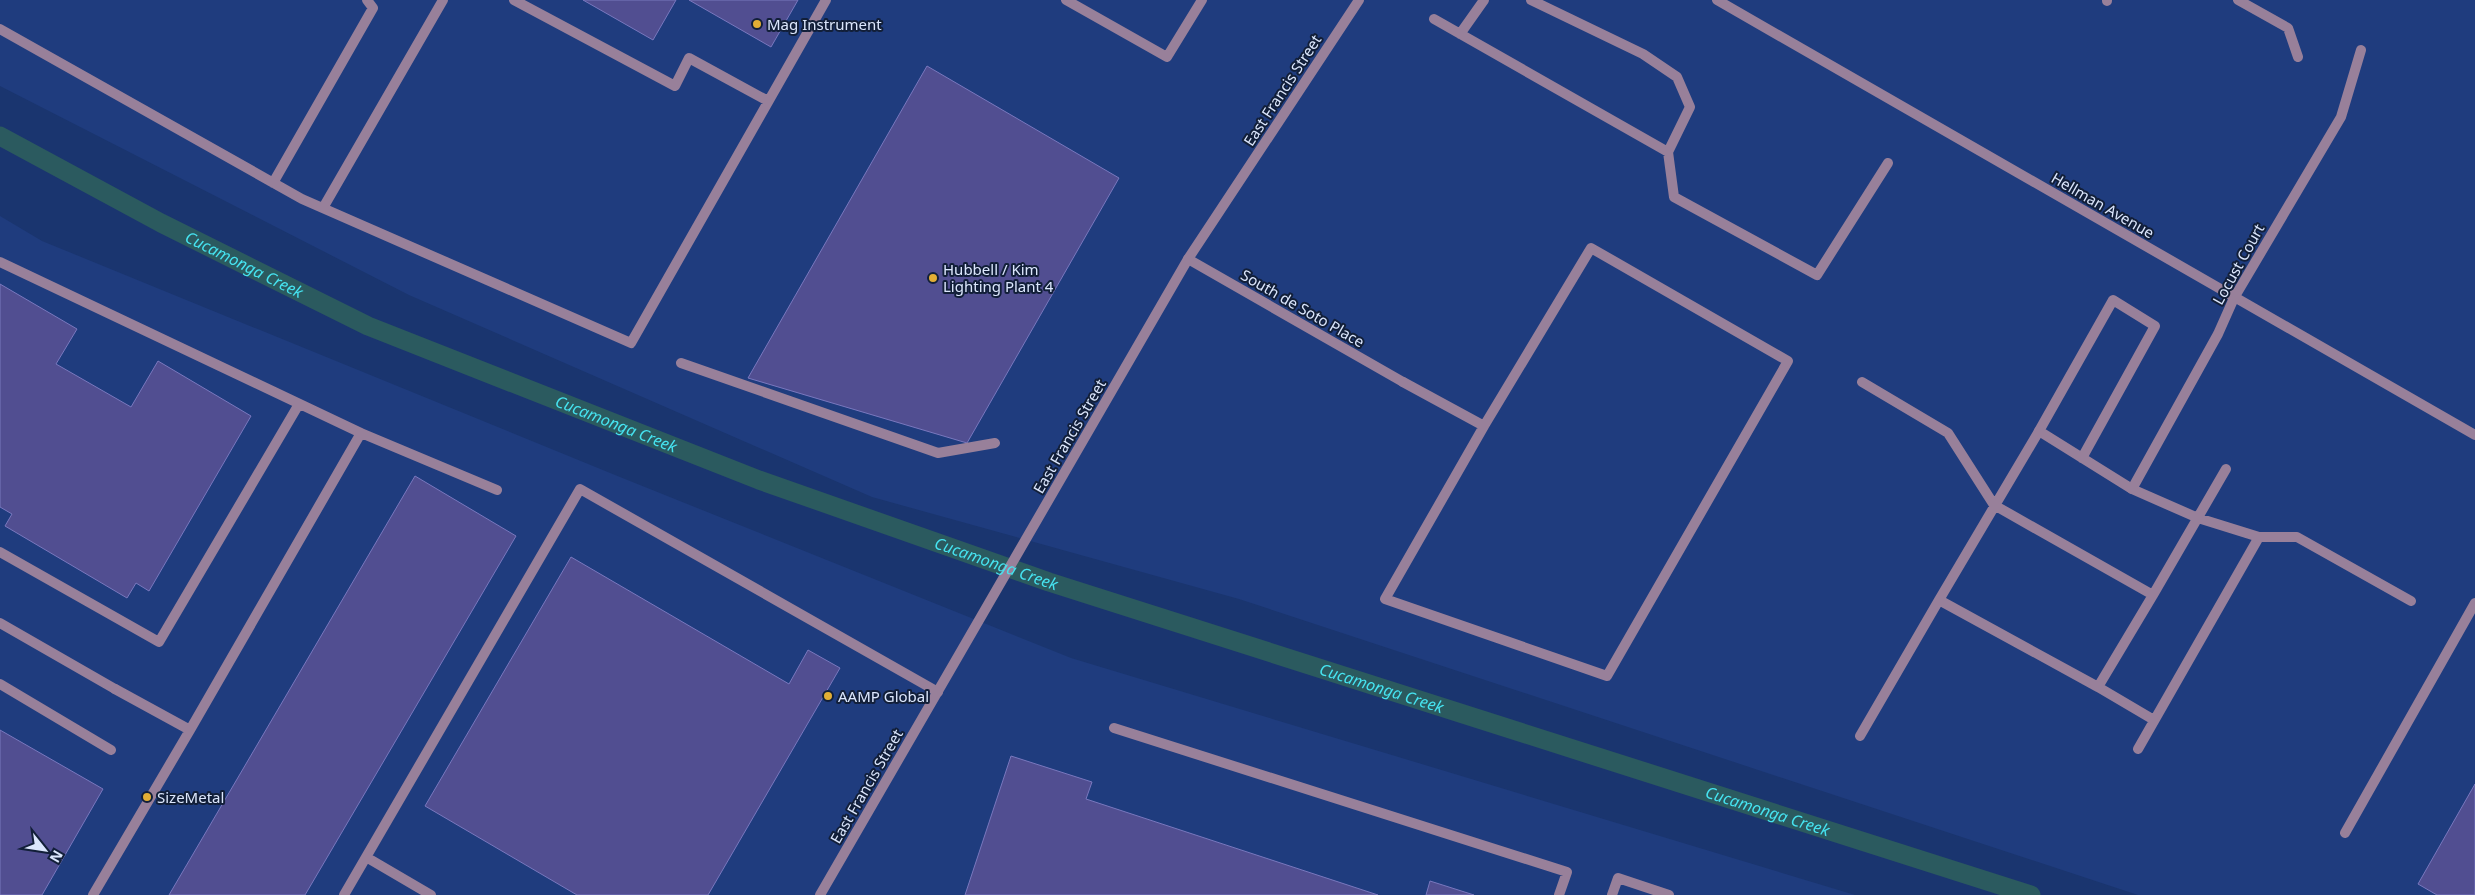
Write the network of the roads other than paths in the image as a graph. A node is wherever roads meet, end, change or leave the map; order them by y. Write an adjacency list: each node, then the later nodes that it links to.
1 (367, 0): 20 (street)
2 (443, 0): 21 (street)
3 (514, 0): 17 (street)
4 (826, 0): 17 (street)
5 (1066, 0): 6 (street)
6 (1202, 0)
7 (1359, 0): 22 (street, East Francis Street)
8 (1484, 0): 14 (street)
9 (1531, 0): 18 (street)
10 (1718, 0): 24 (street, Hellman Avenue)
11 (2238, 0): 16 (street)
12 (1434, 19): 14 (street)
13 (0, 29): 20 (street)
14 (1460, 34): 18 (street)
15 (2361, 50): 24 (street, Locust Court)
16 (2298, 56)
17 (768, 101): 21 (street)
18 (1668, 152): 19 (street)
19 (1888, 163)
20 (273, 184): 21 (street)
21 (323, 208)
22 (1188, 259): 28 (street, South de Soto Place); 48 (street, East Francis Street)
23 (0, 262): 27 (street)
24 (2234, 298): 31 (street, Hellman Avenue); 35 (street, Locust Court)
25 (681, 363): 32 (street)
26 (1862, 382): 37 (street)
27 (299, 404): 30 (street); 40 (street)
28 (1484, 426): 28 (street)
29 (2039, 431): 33 (street); 33 (street); 37 (street)
30 (361, 433): 36 (street); 51 (street)
31 (2475, 435)
32 (995, 443)
33 (2082, 458): 35 (street)
34 (2226, 469): 38 (street)
35 (2132, 489): 38 (street)
36 (497, 490)
37 (1994, 505): 41 (street); 42 (street)
38 (2198, 518): 39 (street); 41 (street)
39 (2259, 537): 43 (street); 49 (street)
40 (0, 552)
41 (2153, 595): 47 (street)
42 (1939, 600): 47 (street); 52 (street)
43 (2411, 601)
44 (2475, 603): 55 (street)
45 (0, 623): 51 (street)
46 (0, 684): 54 (street)
47 (2098, 687): 49 (street)
48 (938, 692): 56 (street); 60 (street, East Francis Street)
49 (2154, 720): 53 (street)
50 (1114, 728): 61 (street)
51 (190, 730): 57 (street)
52 (1860, 736)
53 (2138, 749)
54 (111, 750)
55 (2345, 833)
56 (366, 857): 58 (street); 59 (street)
57 (93, 895)
58 (344, 895)
59 (431, 895)
60 (820, 895)
61 (1559, 895)
62 (1612, 895): 63 (street)
63 (1670, 895)

